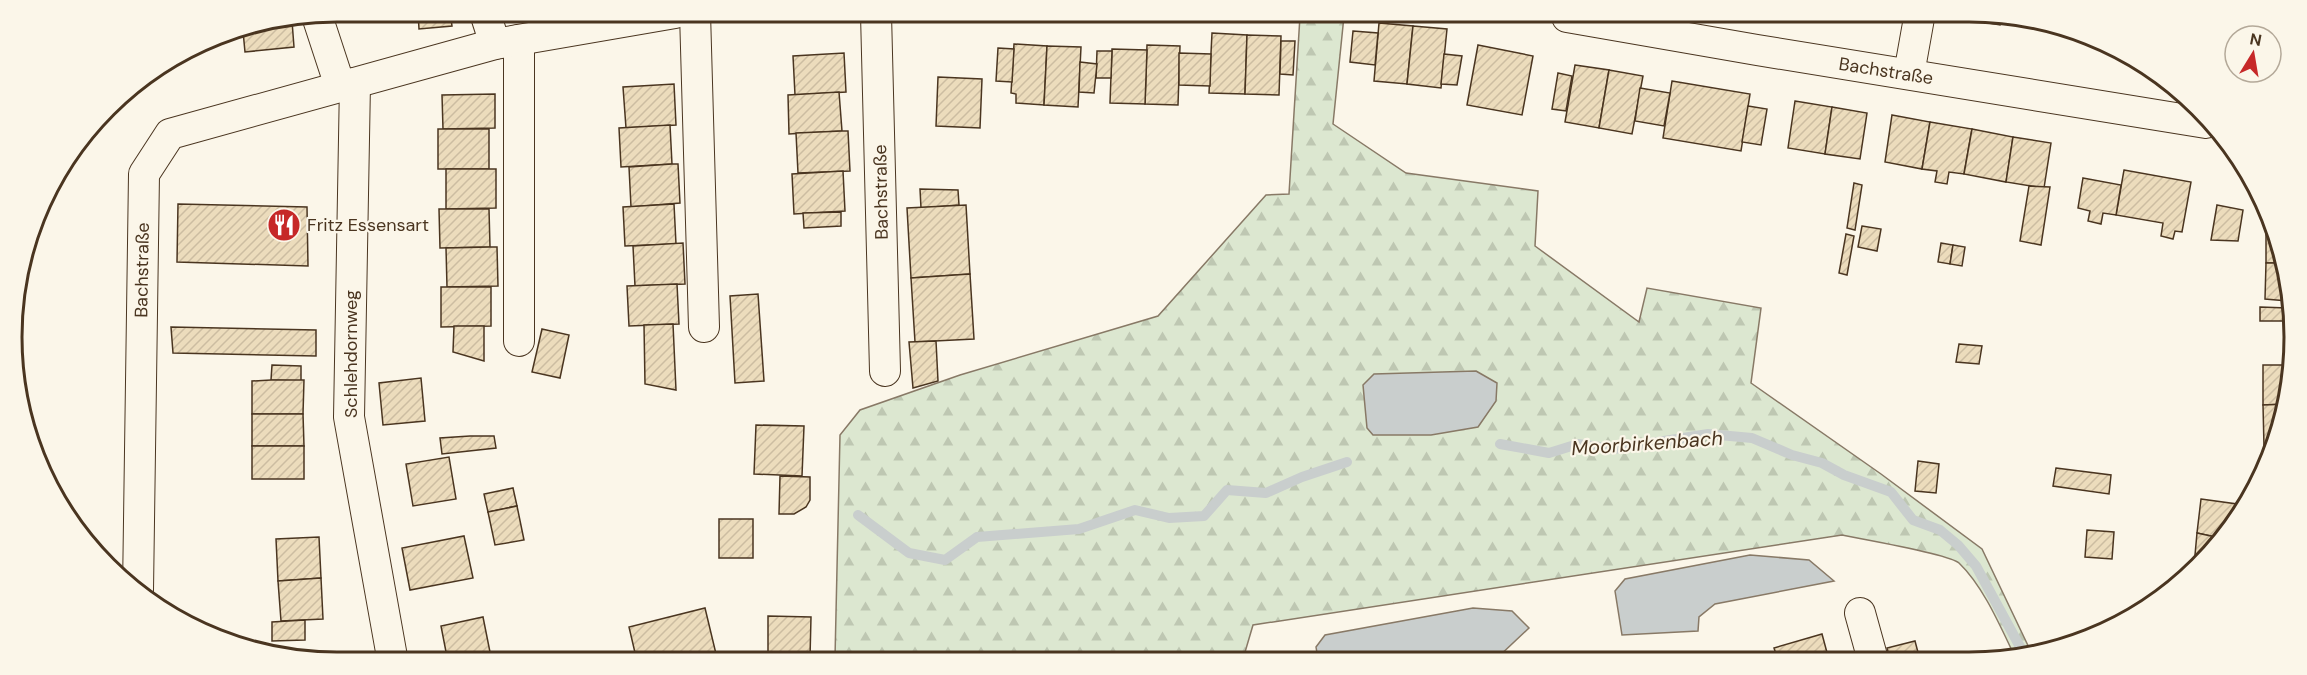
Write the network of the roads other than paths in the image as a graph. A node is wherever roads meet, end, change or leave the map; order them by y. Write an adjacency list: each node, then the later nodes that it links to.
1 (492, 22): 8 (street)
2 (621, 22): 8 (street, Bachstraße)
3 (695, 22): 12 (street)
4 (876, 22): 14 (street, Bachstraße)
5 (1596, 22): 9 (street, Bachstraße)
6 (1918, 22): 9 (street)
7 (320, 23): 10 (street)
8 (507, 42): 10 (street, Bachstraße); 13 (street)
9 (1909, 75): 11 (street, Bachstraße)
10 (348, 85): 15 (street, Bachstraße); 17 (street, Schlehdornweg)
11 (2198, 122)
12 (704, 327)
13 (519, 341)
14 (885, 371)
15 (138, 581)
16 (1860, 614): 18 (street)
17 (391, 652)
18 (1871, 652)

